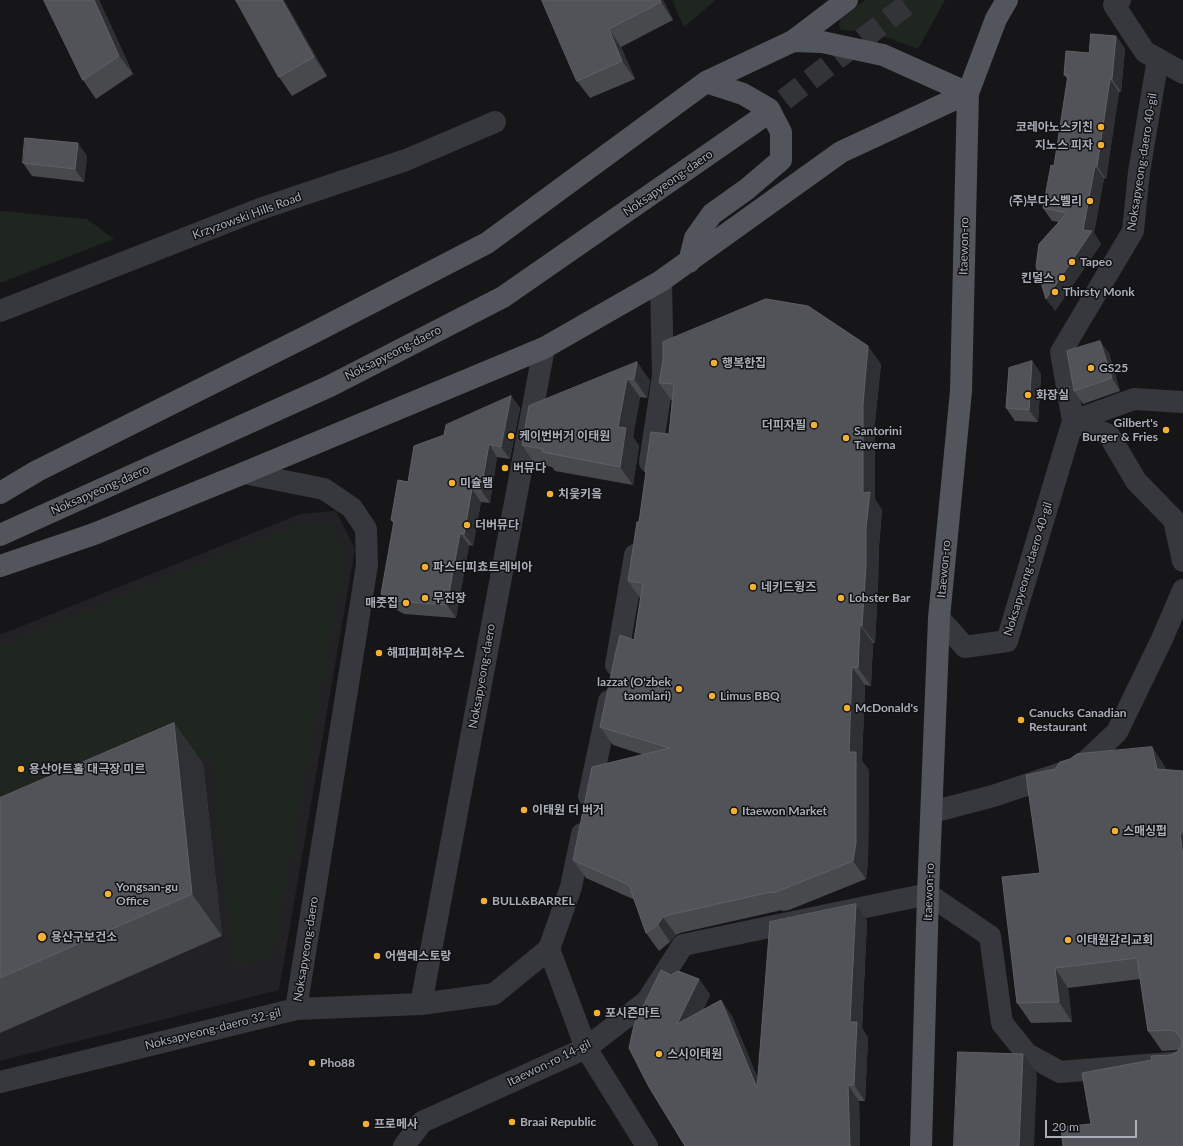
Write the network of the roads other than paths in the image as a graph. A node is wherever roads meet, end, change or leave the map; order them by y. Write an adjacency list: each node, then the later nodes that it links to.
1 (848, 0): 4 (main road)
2 (1007, 0): 8 (main road, Itaewon-ro)
3 (1120, 0): 5 (street)
4 (794, 41): 7 (main road); 8 (main road)
5 (1158, 59): 6 (street); 16 (street, Noksapyeong-daero 40-gil)
6 (1183, 73)
7 (706, 82): 11 (main road); 19 (main road)
8 (968, 92): 11 (main road); 25 (main road, Itaewon-ro)
9 (758, 120): 21 (main road, Noksapyeong-daero)
10 (495, 122): 13 (street, Krzyzowski Hills Road)
11 (689, 262): 12 (main road)
12 (661, 281): 14 (main road); 18 (street)
13 (0, 311)
14 (544, 348): 17 (main road); 29 (street, Noksapyeong-daero)
15 (1183, 402): 16 (street)
16 (1073, 421): 22 (street); 25 (street, Noksapyeong-daero 40-gil)
17 (244, 473): 23 (main road); 30 (street, Noksapyeong-daero)
18 (647, 478)
19 (0, 493)
20 (638, 532): 28 (street)
21 (0, 535)
22 (1183, 561)
23 (0, 566)
24 (1183, 590): 26 (street)
25 (939, 618): 26 (main road, Itaewon-ro)
26 (932, 812): 27 (main road, Itaewon-ro)
27 (928, 894): 31 (street, Itaewon-ro 14-gil); 32 (street); 36 (main road, Itaewon-ro)
28 (550, 949): 29 (street, Noksapyeong-daero 32-gil); 31 (street)
29 (421, 1004): 30 (street, Noksapyeong-daero 32-gil)
30 (296, 1009): 33 (street, Noksapyeong-daero 32-gil)
31 (586, 1048): 34 (street, Itaewon-ro 14-gil); 35 (street)
32 (1183, 1062)
33 (0, 1082)
34 (404, 1146)
35 (647, 1146)
36 (921, 1146)

